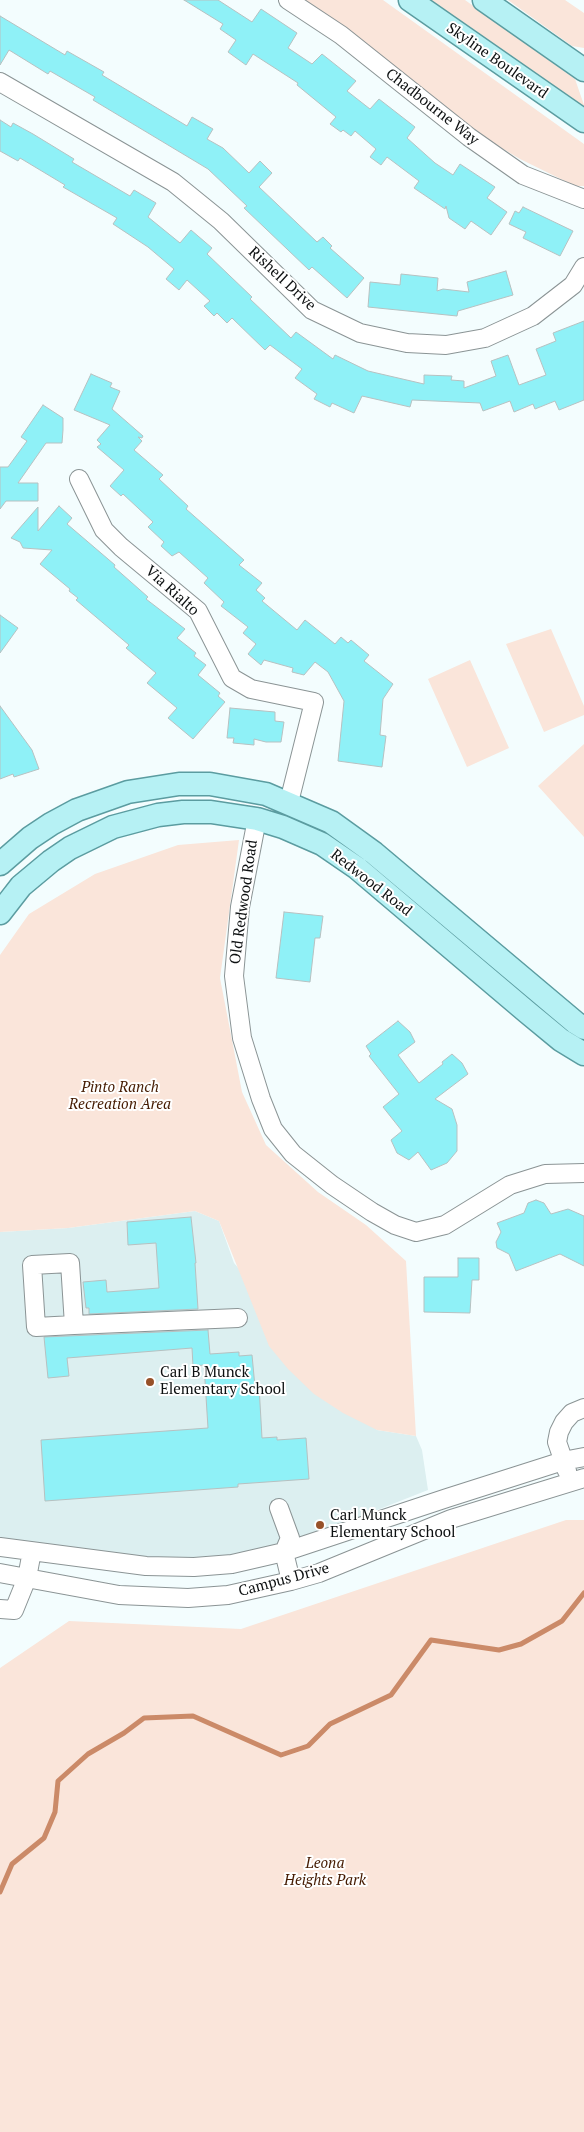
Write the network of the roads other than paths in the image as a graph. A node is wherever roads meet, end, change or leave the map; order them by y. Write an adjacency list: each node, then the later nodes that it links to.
1 (288, 0): 7 (street, Chadbourne Way)
2 (410, 0): 6 (main road, Skyline Boulevard)
3 (484, 0): 4 (main road)
4 (584, 70)
5 (0, 82): 8 (street, Rishell Drive)
6 (584, 122)
7 (584, 199)
8 (584, 268)
9 (78, 480): 10 (street, Via Rialto)
10 (289, 802): 12 (main road, Redwood Road); 14 (main road, Redwood Road)
11 (257, 819): 13 (main road, Redwood Road); 15 (main road, Redwood Road); 16 (street, Old Redwood Road)
12 (0, 864)
13 (3, 902)
14 (584, 1028)
15 (584, 1054)
16 (584, 1173)
17 (238, 1318): 18 (street)
18 (74, 1325)
19 (584, 1408): 21 (street)
20 (584, 1456): 21 (street, Campus Drive)
21 (563, 1461): 22 (street); 26 (street, Campus Drive)
22 (577, 1480): 29 (street, Campus Drive)
23 (279, 1508): 26 (street)
24 (0, 1547): 25 (street, Campus Drive)
25 (32, 1551): 26 (street, Campus Drive); 28 (street)
26 (284, 1552): 29 (street)
27 (0, 1573): 28 (street, Campus Drive)
28 (27, 1578): 29 (street, Campus Drive); 30 (street)
29 (292, 1581)
30 (0, 1609)

